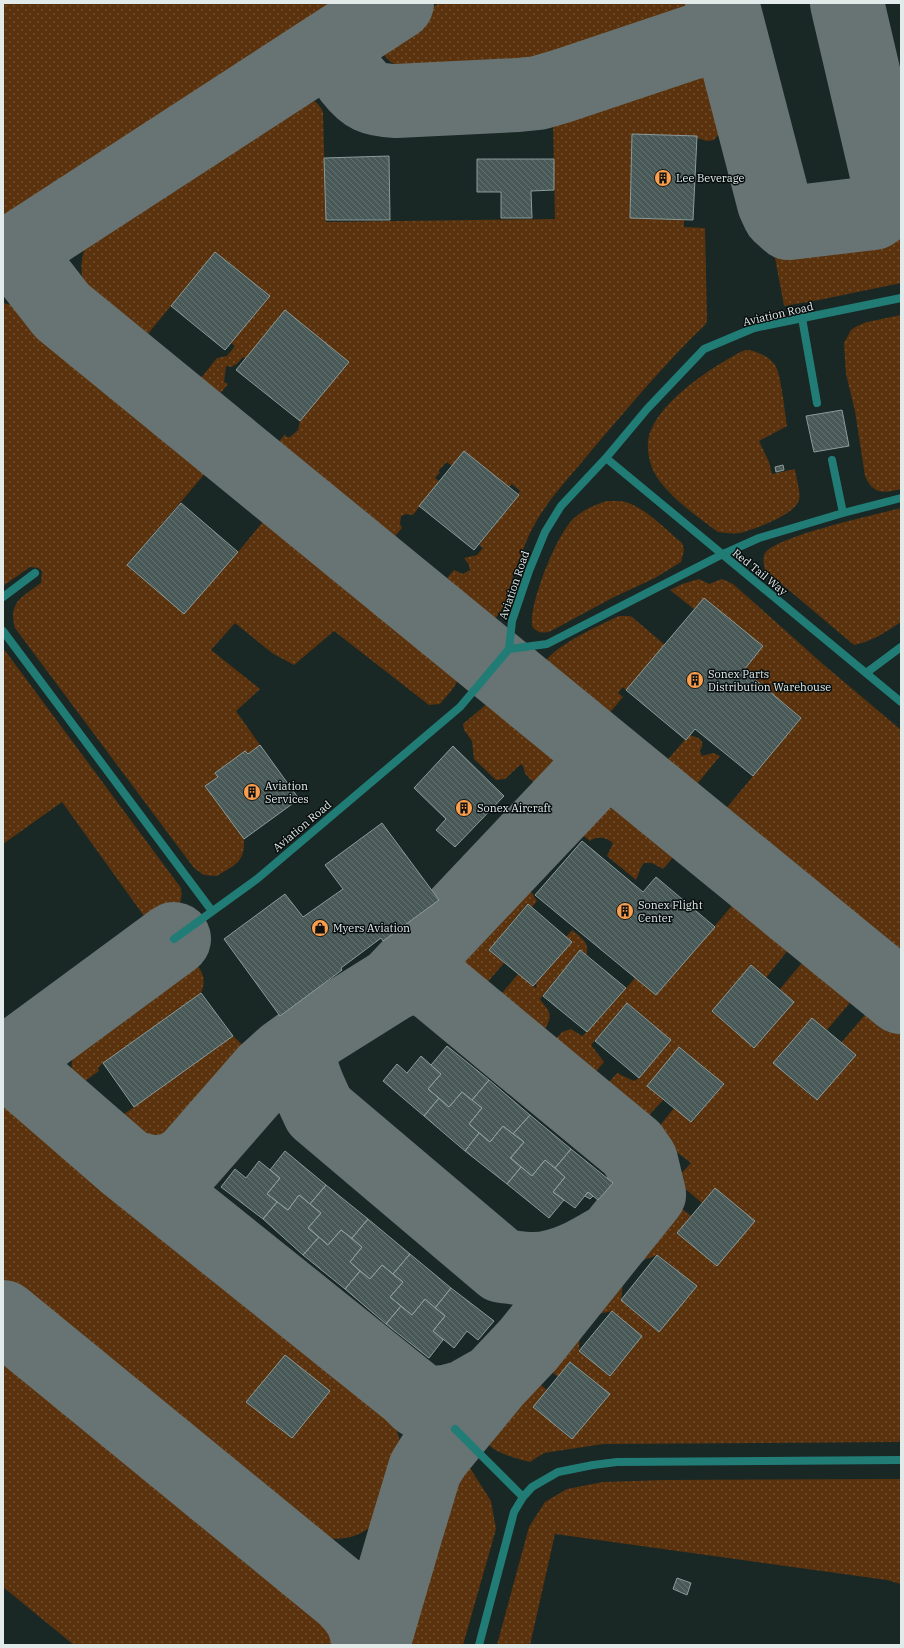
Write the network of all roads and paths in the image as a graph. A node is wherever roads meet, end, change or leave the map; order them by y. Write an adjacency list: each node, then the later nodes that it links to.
1 (901, 298): 2 (lane, Aviation Road)
2 (802, 318): 3 (lane); 4 (lane, Aviation Road)
3 (817, 403)
4 (606, 458): 8 (lane, Red Tail Way); 13 (lane, Aviation Road)
5 (832, 460): 7 (lane)
6 (901, 498): 7 (lane)
7 (843, 513): 8 (lane)
8 (721, 555): 13 (lane); 14 (lane, Red Tail Way)
9 (35, 573): 10 (lane)
10 (3, 597)
11 (3, 631): 16 (lane)
12 (901, 647): 14 (lane)
13 (509, 649): 16 (lane, Aviation Road)
14 (866, 673): 15 (lane, Red Tail Way)
15 (901, 702)
16 (212, 911): 17 (lane, Aviation Road)
17 (174, 939)
18 (455, 1429): 20 (lane)
19 (901, 1460): 20 (lane)
20 (523, 1497): 21 (lane)
21 (479, 1645)

